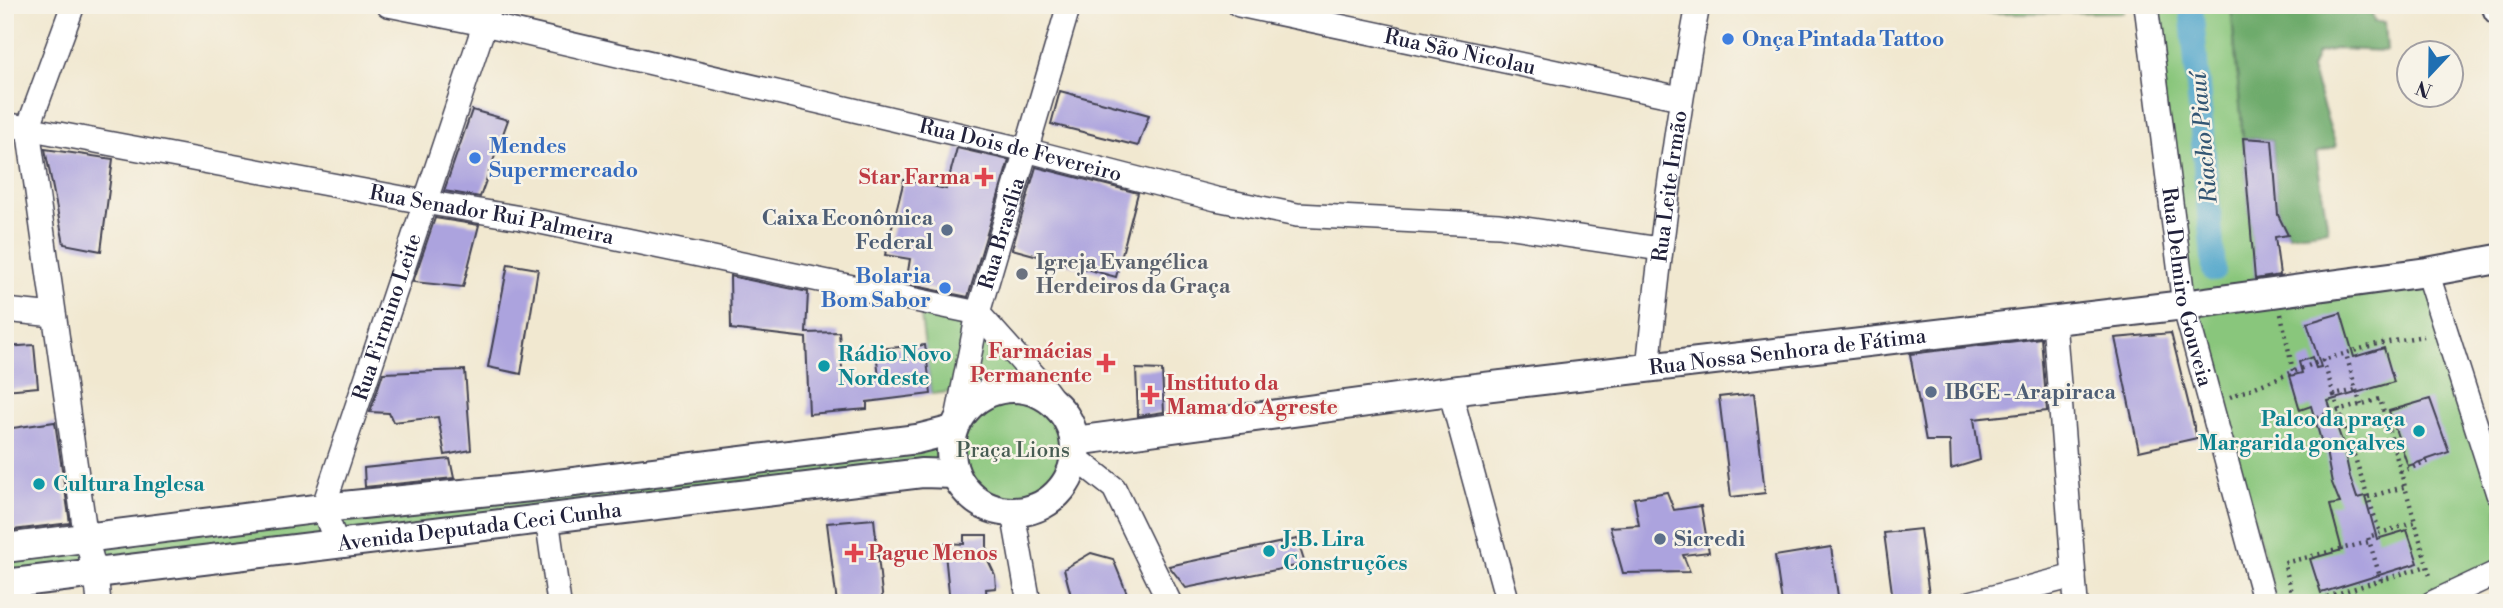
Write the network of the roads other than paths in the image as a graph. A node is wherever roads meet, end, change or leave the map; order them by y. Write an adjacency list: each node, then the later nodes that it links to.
1 (73, 5): 9 (street)
2 (388, 5): 7 (street, Rua Dois de Fevereiro)
3 (1069, 5): 10 (street, Rua Brasília)
4 (1239, 5): 8 (street, Rua São Nicolau)
5 (1698, 5): 8 (street, Rua Leite Irmão)
6 (2146, 5): 15 (street, Rua Delmiro Gouveia)
7 (487, 15): 10 (street, Rua Dois de Fevereiro); 11 (street, Rua Firmino Leite)
8 (1680, 98): 12 (street, Rua Leite Irmão)
9 (16, 126): 11 (street, Rua Senador Rui Palmeira); 18 (street)
10 (1026, 150): 12 (street, Rua Dois de Fevereiro); 17 (street, Rua Brasília)
11 (424, 202): 17 (street, Rua Senador Rui Palmeira); 29 (street, Rua Firmino Leite)
12 (1660, 248): 20 (street, Rua Leite Irmão)
13 (2498, 259): 14 (main road, Rua Nossa Senhora de Fátima)
14 (2427, 272): 15 (main road, Rua Nossa Senhora de Fátima); 28 (street)
15 (2184, 305): 19 (main road, Rua Nossa Senhora de Fátima); 47 (street, Rua Delmiro Gouveia)
16 (5, 310): 18 (street)
17 (978, 313): 22 (street); 23 (street, Rua Brasília)
18 (54, 315): 32 (street)
19 (2054, 321): 20 (main road, Rua Nossa Senhora de Fátima); 37 (street)
20 (1648, 369): 21 (main road, Rua Nossa Senhora de Fátima)
21 (1450, 391): 24 (main road, Rua Nossa Senhora de Fátima); 44 (street)
22 (1060, 409): 23 (main road); 25 (main road)
23 (954, 427): 26 (main road); 29 (main road, Avenida Deputada Ceci Cunha)
24 (1117, 434): 25 (main road, Rua Nossa Senhora de Fátima); 27 (street)
25 (1075, 449): 27 (street); 30 (main road)
26 (955, 474): 30 (main road); 31 (main road, Avenida Deputada Ceci Cunha)
27 (1114, 488): 43 (street)
28 (2498, 494)
29 (323, 508): 32 (main road, Avenida Deputada Ceci Cunha); 33 (street)
30 (1013, 513): 42 (street)
31 (547, 518): 33 (main road, Avenida Deputada Ceci Cunha); 41 (street)
32 (86, 539): 34 (main road, Avenida Deputada Ceci Cunha); 36 (street)
33 (337, 544): 36 (main road, Avenida Deputada Ceci Cunha)
34 (5, 548)
35 (2498, 572): 39 (street)
36 (96, 573): 38 (main road, Avenida Deputada Ceci Cunha); 40 (street)
37 (2074, 576): 45 (street); 46 (street)
38 (5, 584)
39 (2435, 601)
40 (99, 603)
41 (559, 603)
42 (1029, 603)
43 (1170, 603)
44 (1508, 603)
45 (1970, 603)
46 (2076, 603)
47 (2265, 603)

